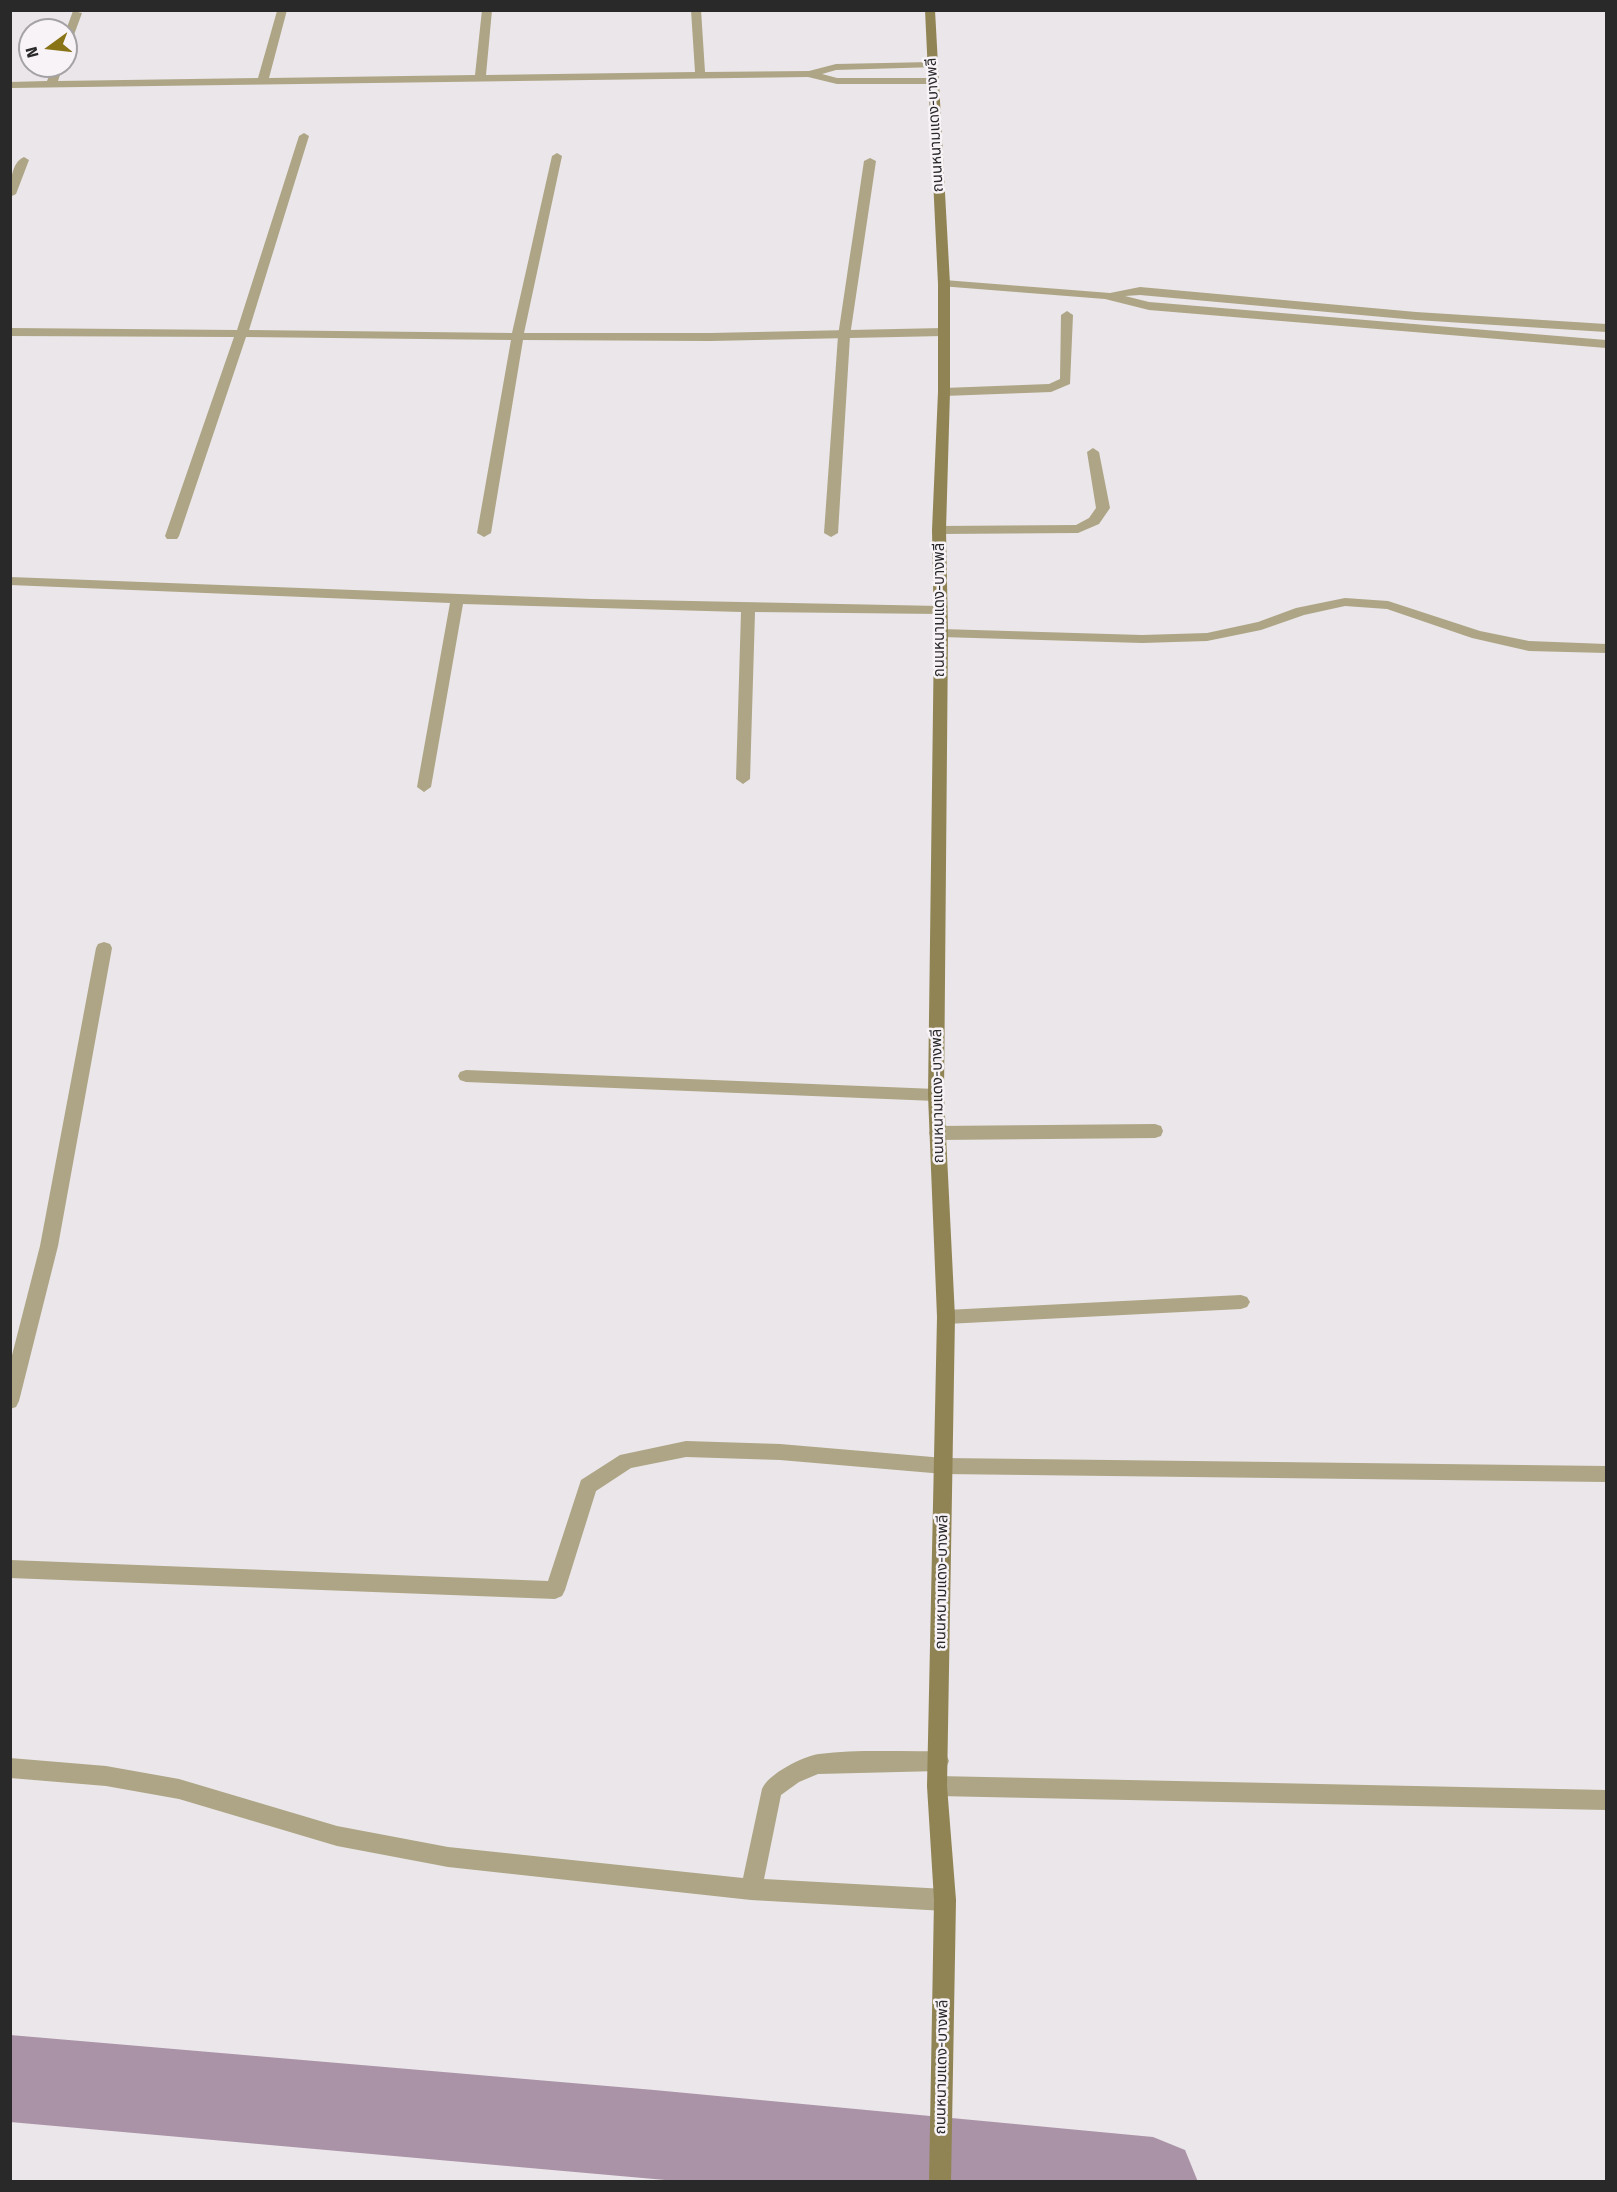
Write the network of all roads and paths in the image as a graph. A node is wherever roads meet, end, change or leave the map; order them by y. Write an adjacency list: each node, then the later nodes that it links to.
1 (487, 10): 11 (street)
2 (696, 10): 8 (street)
3 (930, 10): 7 (main road, ถนนหนามแดง-บางพลี)
4 (282, 11): 12 (street)
5 (77, 14): 6 (street)
6 (75, 18)
7 (932, 73): 9 (street); 9 (street); 20 (main road, ถนนหนามแดง-บางพลี)
8 (700, 75): 9 (street); 11 (street)
9 (808, 75)
10 (54, 78): 14 (street)
11 (480, 78): 12 (street)
12 (263, 80): 14 (street)
13 (10, 85): 14 (street)
14 (51, 85)
15 (304, 136): 25 (street)
16 (557, 156): 28 (street)
17 (24, 160): 19 (street)
18 (870, 161): 27 (street)
19 (10, 195)
20 (944, 284): 21 (street); 26 (main road, ถนนหนามแดง-บางพลี)
21 (1105, 296): 23 (street); 29 (street)
22 (1067, 315): 30 (street)
23 (1606, 328)
24 (10, 332): 25 (street)
25 (242, 332): 28 (street); 35 (street)
26 (943, 332): 27 (street); 30 (main road, ถนนหนามแดง-บางพลี)
27 (844, 336): 28 (street); 34 (street)
28 (517, 338): 33 (street)
29 (1606, 344)
30 (944, 392): 32 (main road, ถนนหนามแดง-บางพลี)
31 (1093, 452): 32 (street)
32 (939, 530): 39 (main road, ถนนหนามแดง-บางพลี)
33 (484, 532)
34 (831, 533)
35 (172, 536)
36 (10, 581): 37 (street)
37 (456, 600): 38 (street); 43 (street)
38 (748, 609): 39 (street); 42 (street)
39 (940, 610): 40 (main road, ถนนหนามแดง-บางพลี)
40 (941, 633): 41 (street); 46 (main road, ถนนหนามแดง-บางพลี)
41 (1606, 649)
42 (743, 779)
43 (424, 787)
44 (104, 948): 51 (street)
45 (466, 1076): 46 (street)
46 (936, 1095): 48 (main road, ถนนหนามแดง-บางพลี)
47 (1155, 1131): 48 (street)
48 (937, 1133): 50 (main road, ถนนหนามแดง-บางพลี)
49 (1241, 1302): 50 (street)
50 (946, 1317): 52 (main road, ถนนหนามแดง-บางพลี)
51 (10, 1401)
52 (944, 1466): 53 (street); 54 (street); 55 (main road, ถนนหนามแดง-บางพลี)
53 (1606, 1474)
54 (10, 1569)
55 (939, 1761): 57 (main road, ถนนหนามแดง-บางพลี); 59 (street)
56 (10, 1768): 59 (street)
57 (937, 1786): 58 (street); 60 (main road, ถนนหนามแดง-บางพลี)
58 (1606, 1800)
59 (751, 1889): 60 (street)
60 (945, 1900): 61 (main road, ถนนหนามแดง-บางพลี)
61 (940, 2181)

